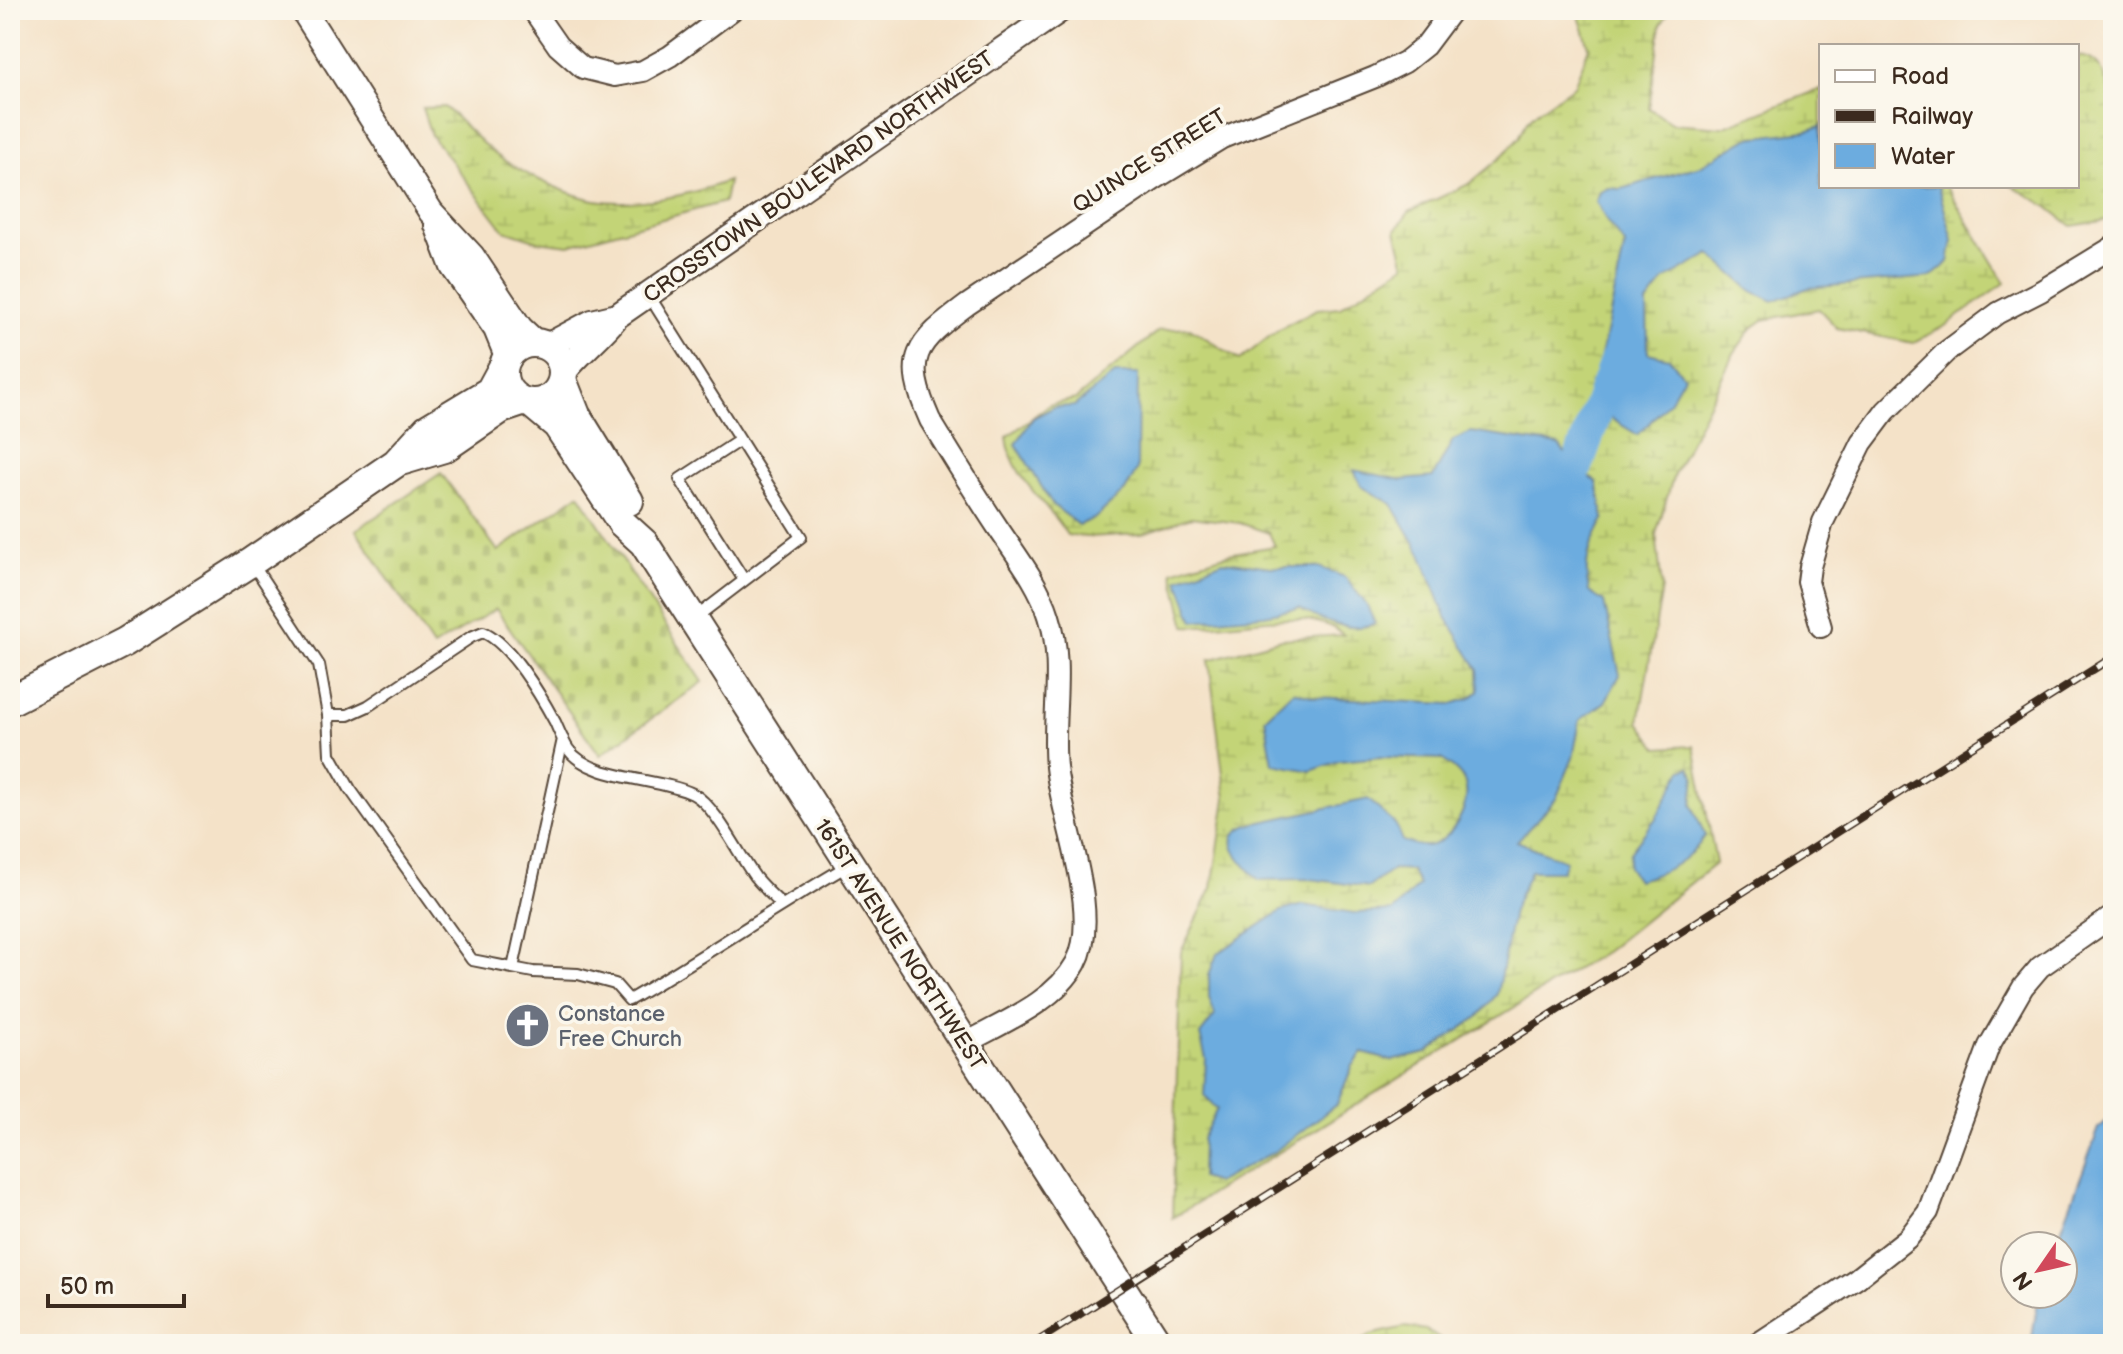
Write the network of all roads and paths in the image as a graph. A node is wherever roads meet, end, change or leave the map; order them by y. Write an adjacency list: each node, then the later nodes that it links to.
1 (303, 10): 6 (street)
2 (533, 10): 3 (street)
3 (732, 10)
4 (1060, 10): 8 (street, CROSSTOWN BOULEVARD NORTHWEST)
5 (1452, 10): 28 (street, QUINCE STREET)
6 (431, 212): 10 (street); 11 (street)
7 (2113, 247): 20 (street)
8 (648, 293): 9 (street, CROSSTOWN BOULEVARD NORTHWEST); 14 (lane)
9 (617, 316): 10 (street, CROSSTOWN BOULEVARD NORTHWEST); 12 (street, CROSSTOWN BOULEVARD NORTHWEST)
10 (542, 344): 11 (main road); 12 (main road)
11 (505, 362): 13 (main road); 15 (main road)
12 (563, 377): 13 (main road); 16 (main road, 161ST AVENUE NORTHWEST)
13 (527, 403): 15 (main road); 16 (main road, 161ST AVENUE NORTHWEST)
14 (740, 440): 18 (lane); 18 (lane)
15 (396, 463): 17 (main road)
16 (644, 543): 19 (main road, 161ST AVENUE NORTHWEST)
17 (251, 562): 21 (main road); 22 (lane)
18 (744, 580): 19 (lane)
19 (694, 619): 24 (main road, 161ST AVENUE NORTHWEST)
20 (1821, 627)
21 (10, 701)
22 (328, 715): 23 (lane); 27 (lane)
23 (563, 739): 25 (lane); 27 (lane)
24 (850, 864): 25 (lane); 28 (main road, 161ST AVENUE NORTHWEST)
25 (781, 904): 27 (lane)
26 (2113, 916): 30 (street)
27 (513, 968)
28 (964, 1044): 29 (main road, 161ST AVENUE NORTHWEST)
29 (1158, 1344)
30 (1757, 1344)

